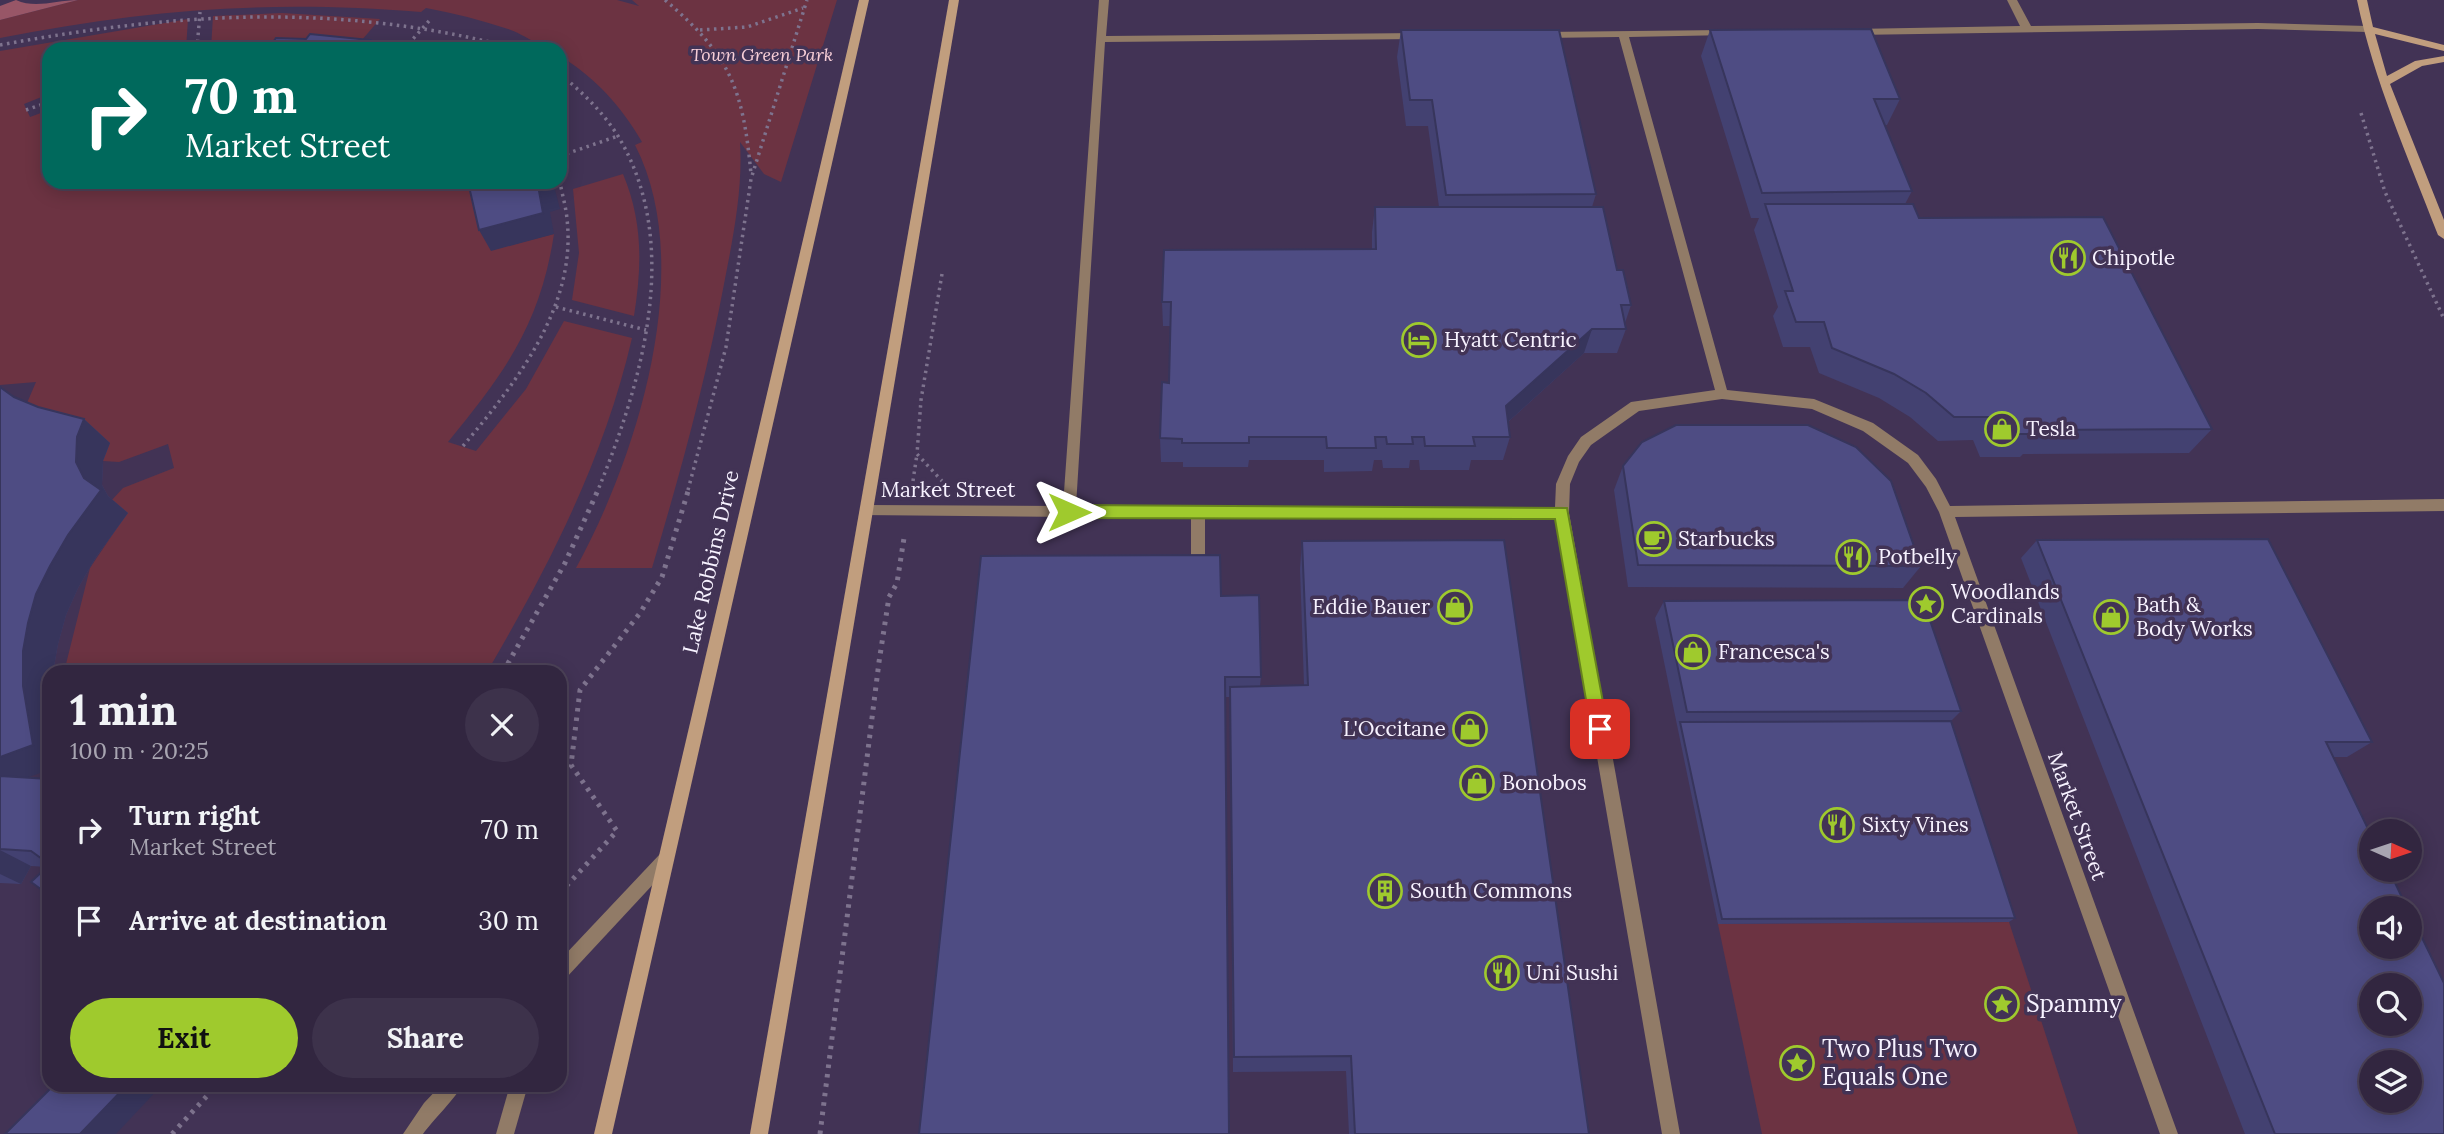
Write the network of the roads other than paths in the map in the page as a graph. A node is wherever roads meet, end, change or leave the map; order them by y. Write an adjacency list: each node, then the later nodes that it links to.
1 (864, 0): 26 (street, Lake Robbins Drive)
2 (954, 0): 20 (street)
3 (1104, 0): 13 (lane)
4 (2012, 0): 7 (lane)
5 (2362, 0): 6 (street)
6 (2367, 29): 7 (lane); 14 (street); 16 (street)
7 (2028, 31): 8 (lane)
8 (1842, 32)
9 (1733, 33): 10 (lane)
10 (1623, 34): 11 (lane); 18 (lane)
11 (1530, 35)
12 (1423, 36): 13 (lane)
13 (1100, 39): 21 (lane)
14 (2444, 48)
15 (2444, 59): 16 (street)
16 (2385, 82): 17 (street)
17 (2444, 235)
18 (1722, 394): 23 (lane, Market Street); 24 (lane, Market Street)
19 (2444, 505): 23 (lane)
20 (867, 511): 21 (lane, Market Street); 33 (street)
21 (1069, 512): 22 (lane, Market Street)
22 (1198, 512): 24 (lane, Market Street); 25 (lane)
23 (1946, 512): 35 (lane, Market Street)
24 (1562, 513): 34 (lane, Market Street)
25 (1198, 577)
26 (666, 859): 27 (lane); 32 (street, Lake Robbins Drive)
27 (567, 965)
28 (447, 1092): 30 (lane)
29 (517, 1092): 31 (lane)
30 (412, 1134)
31 (505, 1134)
32 (603, 1134)
33 (760, 1134)
34 (1671, 1134)
35 (2169, 1134)

